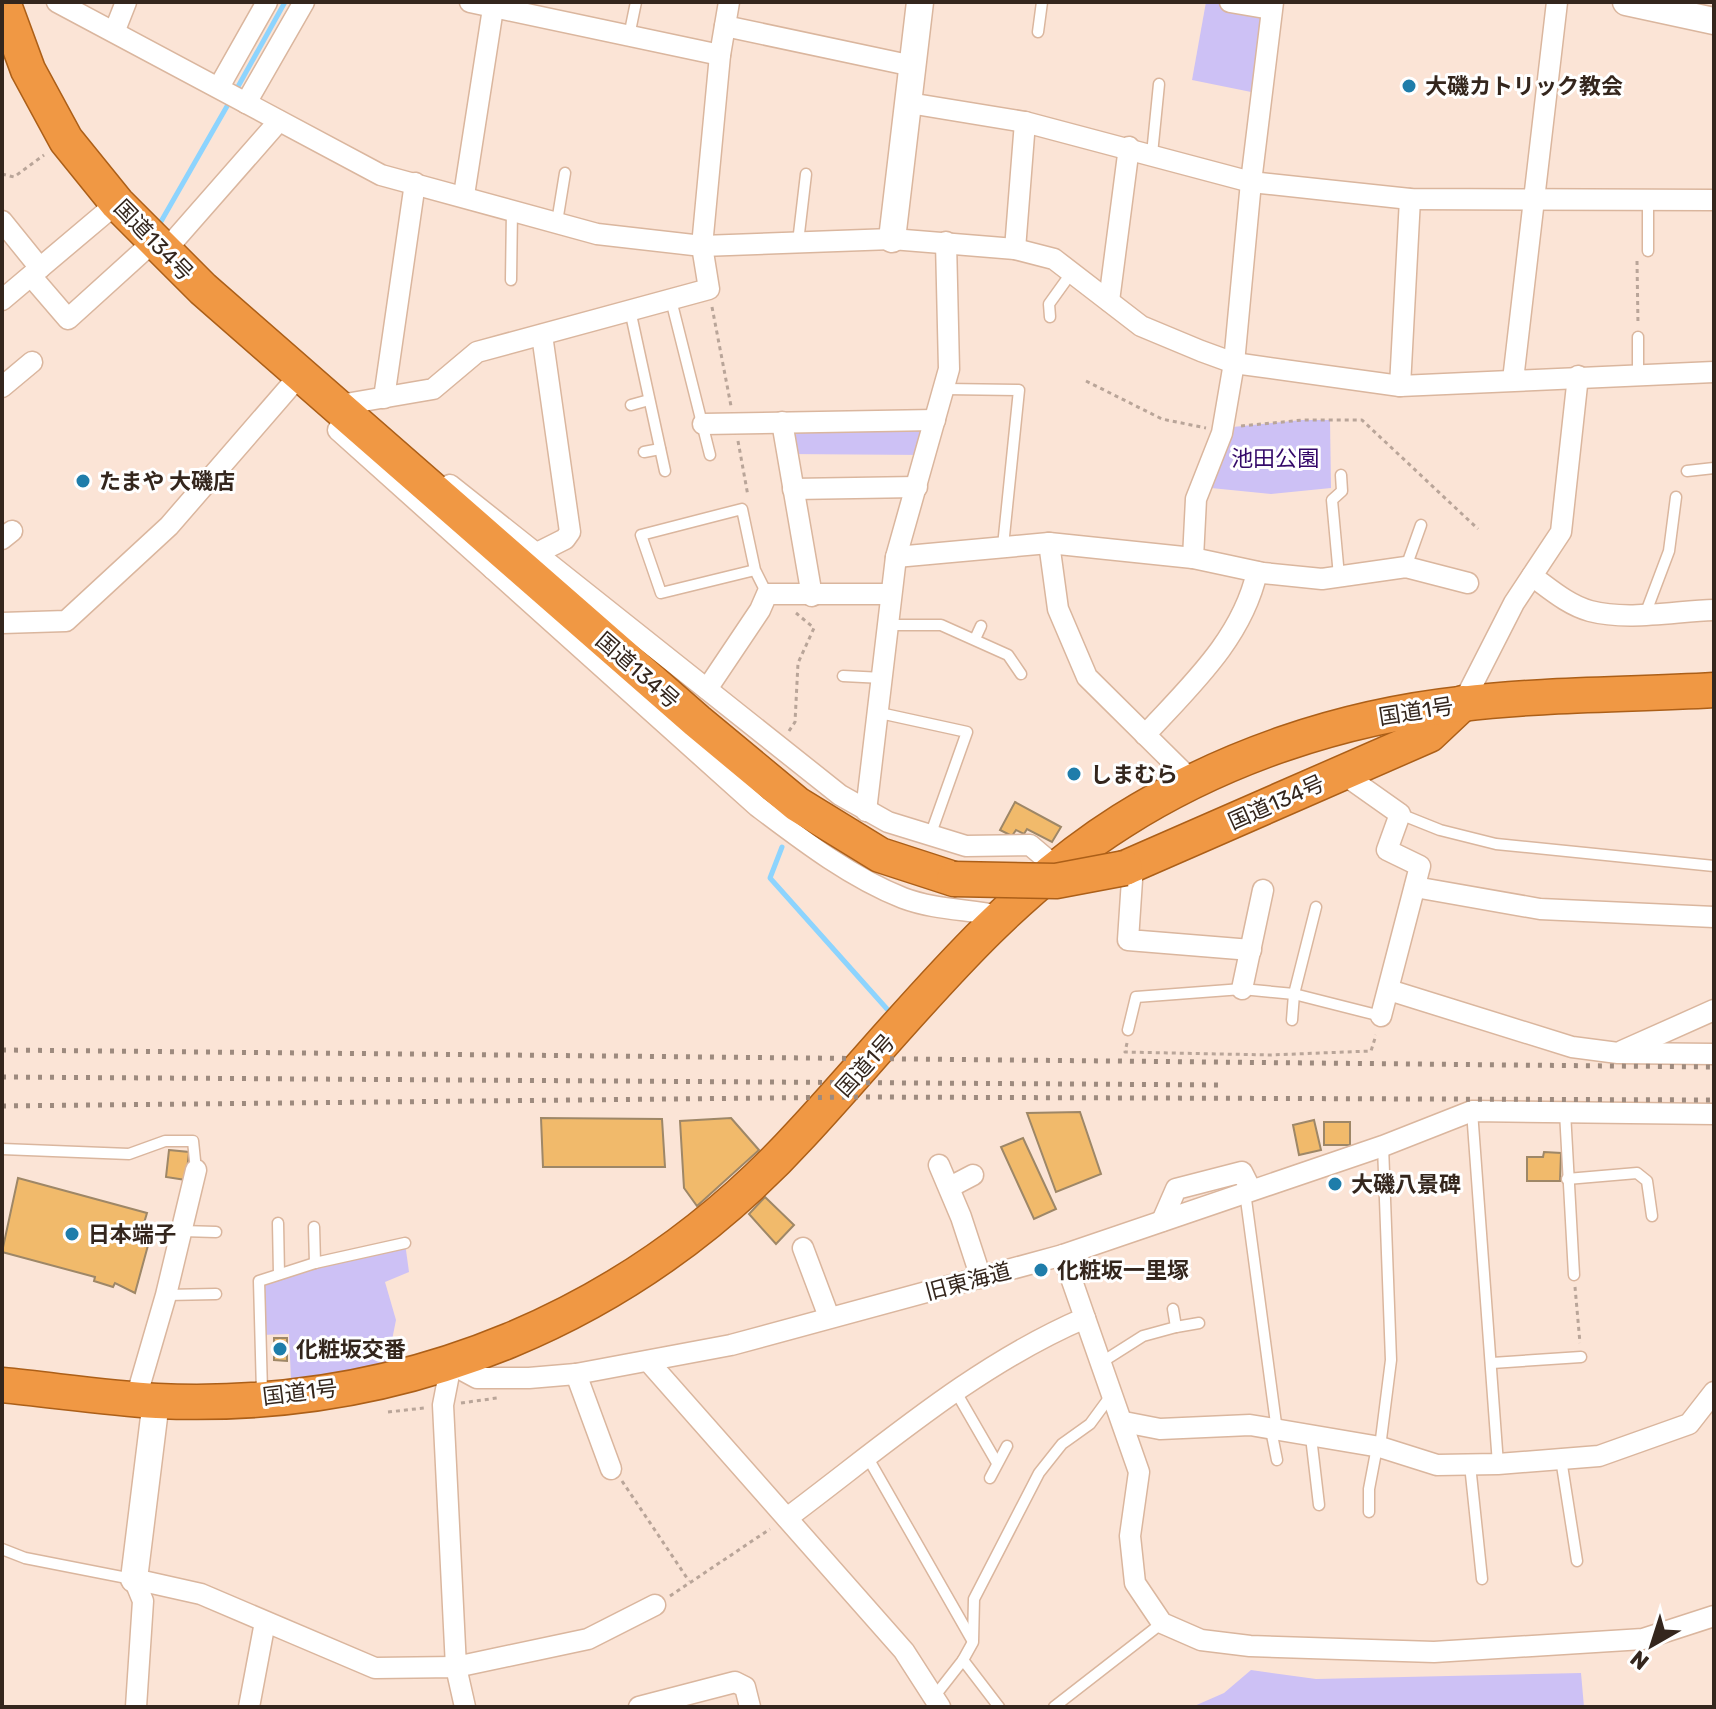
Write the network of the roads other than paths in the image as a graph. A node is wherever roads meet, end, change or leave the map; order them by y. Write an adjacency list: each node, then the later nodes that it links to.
1 (3, 2): 39 (highway, 国道134号)
2 (57, 2): 18 (street)
3 (126, 2): 18 (street)
4 (267, 2): 24 (street)
5 (304, 2): 24 (street)
6 (470, 2): 14 (street)
7 (636, 2): 20 (lane)
8 (729, 2): 17 (street)
9 (920, 2): 22 (street)
10 (1042, 2): 19 (lane)
11 (1232, 2): 15 (street)
12 (1557, 2): 38 (street)
13 (1626, 2): 16 (street)
14 (494, 4): 20 (street); 34 (street)
15 (1272, 6): 32 (street)
16 (1714, 21)
17 (725, 26): 21 (street); 22 (street)
18 (115, 30): 24 (street)
19 (1038, 32)
20 (629, 36): 21 (street)
21 (720, 55): 47 (street)
22 (913, 66): 25 (street)
23 (1159, 84): 29 (lane)
24 (233, 95): 26 (street)
25 (909, 103): 27 (street); 43 (street)
26 (279, 121): 33 (street); 46 (street)
27 (1025, 122): 28 (street); 48 (street)
28 (1129, 147): 29 (street); 55 (street)
29 (1152, 154): 32 (street)
30 (565, 173): 42 (lane)
31 (806, 174): 44 (lane)
32 (1251, 182): 36 (street); 61 (street)
33 (415, 183): 34 (street); 70 (street)
34 (464, 195): 40 (street)
35 (1648, 198): 37 (street); 38 (street); 49 (lane)
36 (1410, 199): 38 (street); 67 (street)
37 (1714, 200)
38 (1532, 202): 65 (street)
39 (117, 203): 46 (highway, 国道134号); 50 (street)
40 (512, 209): 42 (street); 52 (lane)
41 (2, 221): 50 (street)
42 (557, 222): 47 (street)
43 (892, 239): 44 (street); 45 (street)
44 (798, 242): 47 (street)
45 (946, 242): 48 (street); 69 (street)
46 (162, 245): 50 (street); 66 (street); 66 (highway, 国道134号)
47 (702, 246): 54 (street)
48 (1015, 249): 51 (street)
49 (1648, 251)
50 (35, 272): 53 (street)
51 (1072, 272): 55 (street); 57 (lane)
52 (511, 280)
53 (2, 300)
54 (671, 300): 56 (street); 76 (lane)
55 (1109, 301): 61 (street)
56 (630, 310): 58 (street); 71 (lane)
57 (1050, 317)
58 (542, 335): 70 (street); 92 (street)
59 (1638, 337): 63 (lane)
60 (32, 362): 68 (street)
61 (1234, 363): 67 (street); 91 (street)
62 (1714, 372): 63 (street)
63 (1638, 374): 64 (street)
64 (1578, 376): 65 (street); 97 (street)
65 (1513, 380): 67 (street)
66 (294, 381): 73 (highway, 国道134号); 92 (street); 104 (street)
67 (1400, 386)
68 (2, 387)
69 (945, 389): 74 (street); 89 (lane)
70 (384, 398): 73 (street)
71 (649, 400): 72 (lane); 77 (lane)
72 (631, 405)
73 (342, 406): 92 (highway, 国道134号)
74 (935, 420): 75 (street); 84 (street)
75 (782, 422): 76 (street); 85 (street)
76 (703, 424): 79 (lane)
77 (660, 449): 78 (lane); 81 (lane)
78 (644, 452)
79 (710, 455)
80 (1714, 468): 82 (lane)
81 (665, 471)
82 (1687, 471)
83 (1341, 475): 96 (lane)
84 (917, 487): 85 (street); 90 (street)
85 (793, 489): 101 (street)
86 (1676, 497): 103 (lane)
87 (1421, 525): 93 (lane)
88 (1049, 543): 89 (street); 91 (street); 115 (street)
89 (1003, 546): 90 (street)
90 (896, 557): 99 (street)
91 (1193, 558): 95 (street)
92 (512, 559): 111 (street); 121 (highway, 国道134号, bridge); 127 (street)
93 (1406, 567): 96 (street); 98 (street)
94 (755, 570): 94 (lane); 100 (lane)
95 (1257, 572): 96 (street); 115 (street)
96 (1339, 576)
97 (1532, 576): 103 (street); 113 (street)
98 (1468, 583)
99 (890, 594): 101 (street); 105 (street)
100 (770, 595): 101 (street); 111 (street)
101 (812, 596)
102 (1714, 610): 103 (street)
103 (1646, 612)
104 (2, 623)
105 (887, 625): 107 (lane); 110 (street)
106 (981, 626): 107 (lane)
107 (975, 639): 108 (lane)
108 (1021, 674)
109 (843, 676): 110 (lane)
110 (883, 678): 114 (street)
111 (707, 689): 118 (street)
112 (1714, 690): 113 (highway, 国道1号)
113 (1463, 703): 116 (highway, 国道134号); 117 (highway, 国道1号)
114 (880, 713): 118 (street); 120 (lane)
115 (1145, 735): 117 (street)
116 (1342, 773): 119 (street); 121 (highway, 国道134号)
117 (1193, 782): 123 (highway, 国道1号)
118 (866, 811): 120 (street)
119 (1400, 814): 122 (lane); 124 (street)
120 (930, 836): 123 (street)
121 (1129, 866): 129 (street)
122 (1714, 866)
123 (1056, 867): 127 (highway, 国道1号)
124 (1415, 887): 128 (street); 131 (street)
125 (1263, 890): 129 (street)
126 (1316, 907): 132 (lane)
127 (1001, 916): 174 (highway, 国道1号)
128 (1714, 917)
129 (1251, 950): 130 (street)
130 (1242, 989): 132 (lane); 136 (lane)
131 (1389, 990): 134 (street); 137 (street)
132 (1294, 994): 134 (lane); 135 (lane)
133 (1714, 1010): 137 (street)
134 (1381, 1016)
135 (1292, 1020)
136 (1128, 1030)
137 (1618, 1053): 138 (street)
138 (1714, 1054)
139 (1472, 1111): 140 (street); 142 (street, 旧東海道); 173 (lane)
140 (1565, 1112): 141 (street); 147 (lane)
141 (1714, 1114)
142 (1383, 1146): 149 (street, 旧東海道); 186 (lane)
143 (2, 1149): 145 (lane)
144 (939, 1165): 148 (street)
145 (196, 1170): 154 (street)
146 (973, 1175): 148 (street)
147 (1567, 1179): 150 (lane); 161 (lane)
148 (950, 1187): 162 (street)
149 (1248, 1191): 151 (street, 旧東海道); 151 (street); 183 (lane)
150 (1652, 1216)
151 (1170, 1218): 158 (street, 旧東海道)
152 (278, 1223): 160 (lane)
153 (314, 1227): 159 (lane)
154 (182, 1231): 155 (lane); 164 (street)
155 (216, 1232)
156 (405, 1243): 159 (lane)
157 (803, 1248): 166 (street)
158 (1063, 1255): 162 (street, 旧東海道); 167 (street)
159 (315, 1263): 160 (lane)
160 (279, 1274): 180 (lane)
161 (1574, 1275)
162 (981, 1278): 166 (street, 旧東海道)
163 (216, 1294): 164 (lane)
164 (166, 1295): 181 (street)
165 (1173, 1309): 169 (lane)
166 (829, 1317): 171 (street, 旧東海道)
167 (1085, 1318): 172 (street); 177 (street)
168 (1199, 1323): 169 (lane)
169 (1176, 1327): 172 (lane)
170 (1581, 1357): 173 (lane)
171 (648, 1361): 175 (street, 旧東海道); 197 (street)
172 (1102, 1362): 179 (street)
173 (1492, 1363): 191 (lane)
174 (451, 1364): 175 (street, 旧東海道); 180 (highway, 国道1号); 208 (street)
175 (576, 1374): 193 (street)
176 (2, 1385): 181 (highway, 国道1号)
177 (956, 1392): 187 (street); 190 (lane)
178 (1714, 1392): 188 (street)
179 (1112, 1394): 182 (street); 206 (lane)
180 (263, 1397): 181 (highway, 国道1号)
181 (146, 1399): 200 (street)
182 (1124, 1422): 183 (street); 205 (street)
183 (1274, 1430): 184 (street); 189 (lane)
184 (1311, 1437): 186 (street); 195 (lane)
185 (1007, 1446): 190 (lane)
186 (1378, 1447): 192 (street); 196 (lane)
187 (868, 1458): 197 (street); 206 (lane)
188 (1561, 1459): 191 (street); 199 (lane)
189 (1277, 1460)
190 (997, 1463): 194 (lane)
191 (1498, 1464): 192 (street)
192 (1470, 1465): 201 (lane)
193 (611, 1469)
194 (990, 1478)
195 (1319, 1505)
196 (1369, 1512)
197 (787, 1518): 209 (street)
198 (2, 1549): 200 (lane)
199 (1577, 1561)
200 (134, 1579): 204 (street); 210 (street)
201 (1482, 1579)
202 (655, 1605): 208 (street)
203 (1714, 1616): 205 (street)
204 (265, 1622): 208 (street); 211 (street)
205 (1162, 1623): 216 (lane)
206 (973, 1642): 207 (lane)
207 (963, 1660): 209 (lane); 215 (lane)
208 (456, 1667): 212 (street)
209 (937, 1702)
210 (136, 1707)
211 (249, 1707)
212 (465, 1707)
213 (639, 1707): 214 (street)
214 (750, 1707)
215 (999, 1707)
216 (1054, 1707)

